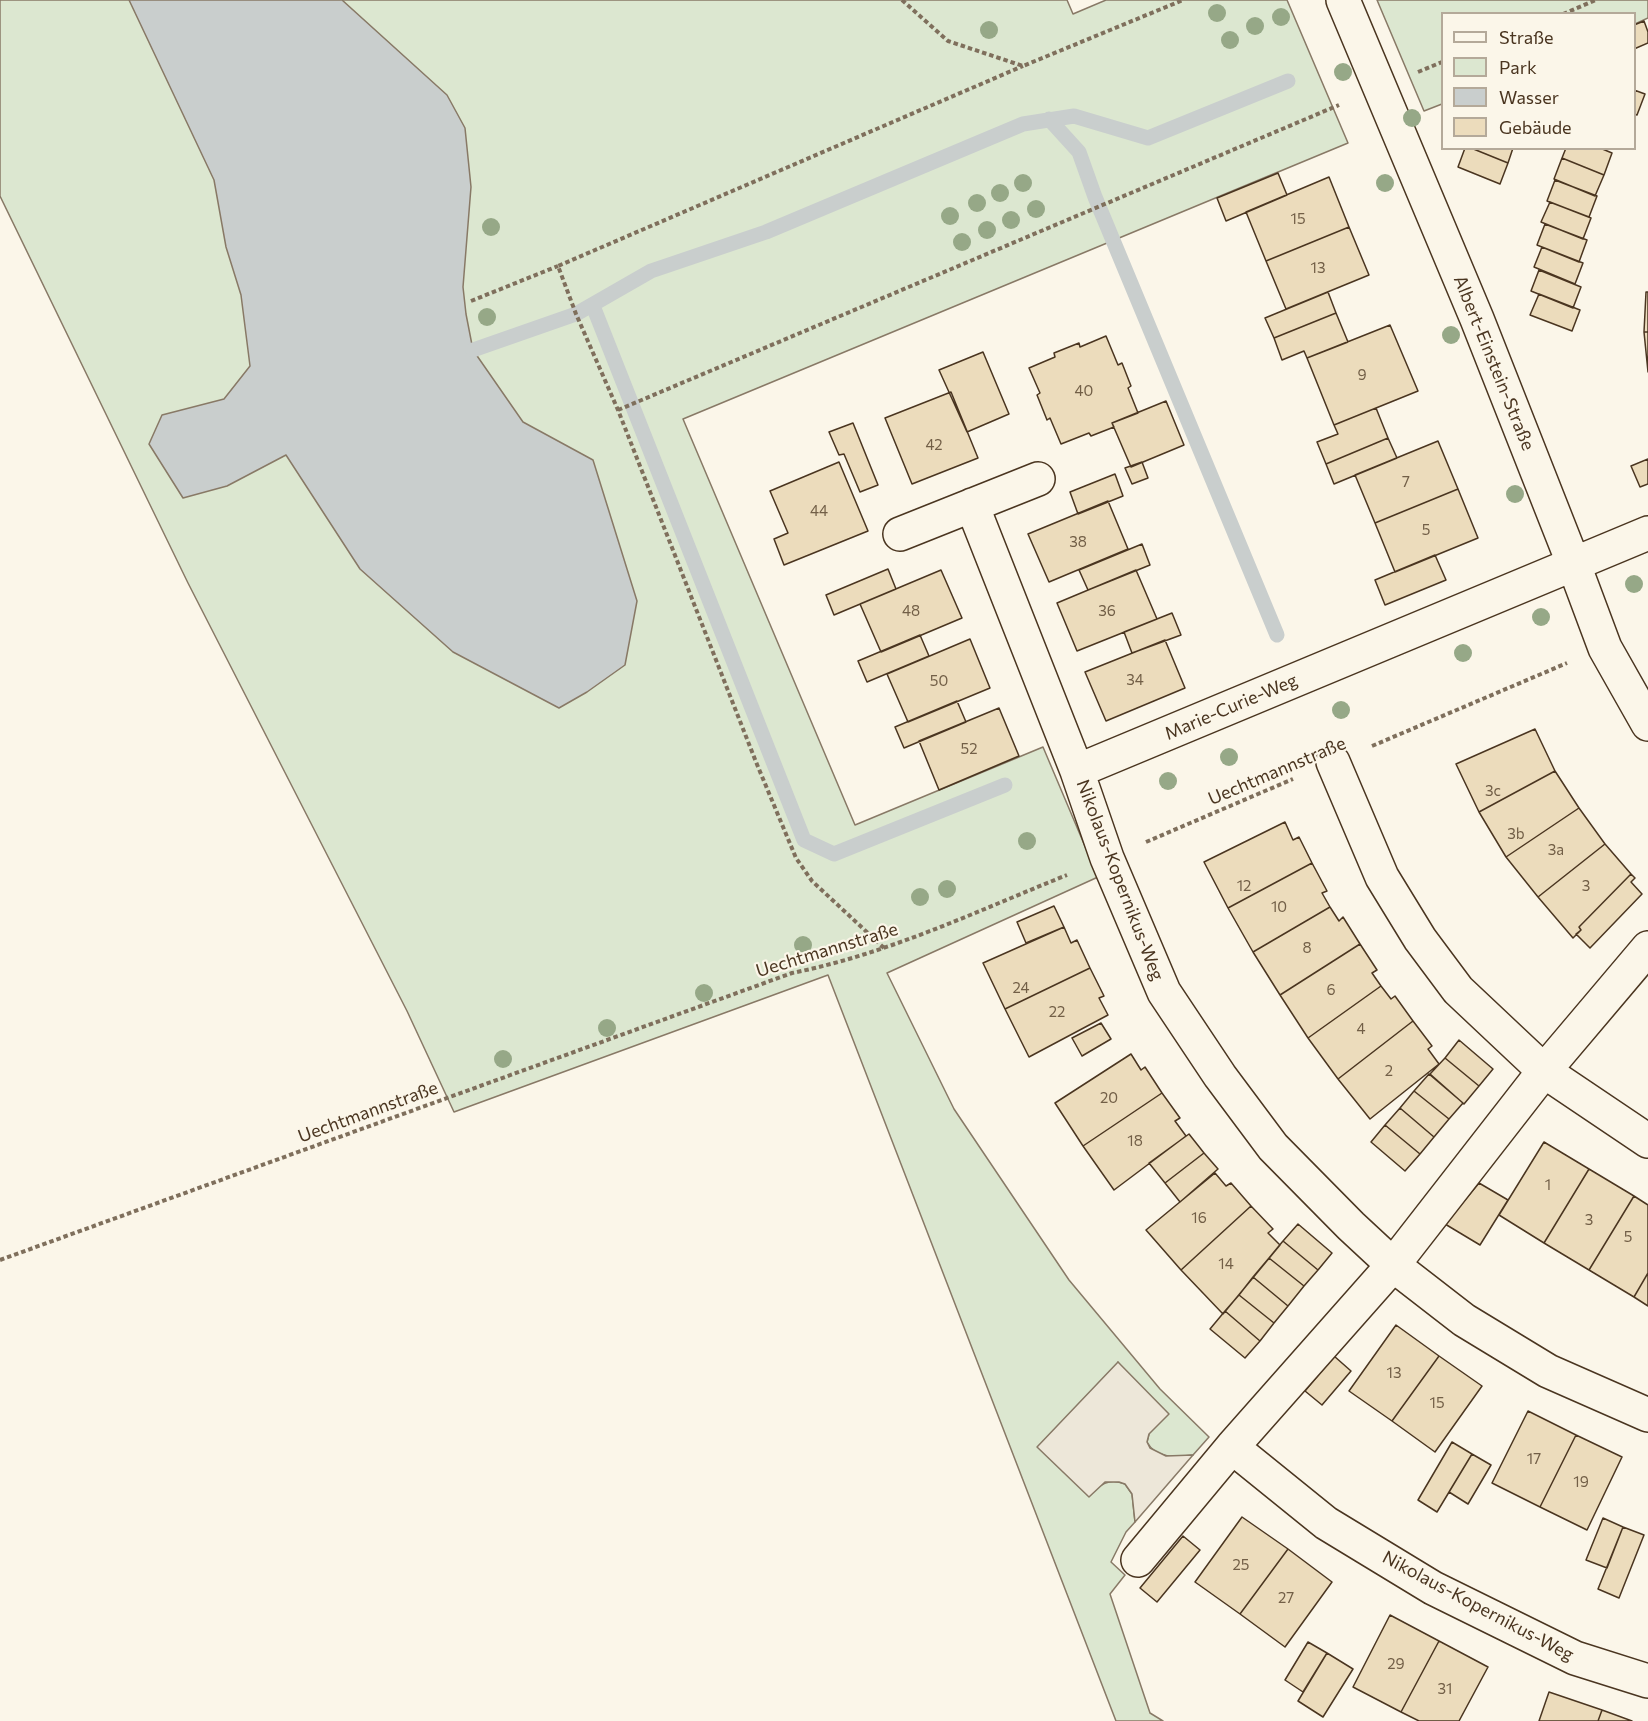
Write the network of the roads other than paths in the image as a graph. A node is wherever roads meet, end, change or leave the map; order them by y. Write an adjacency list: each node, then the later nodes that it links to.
1 (1343, 0): 6 (street, Albert-Einstein-Straße)
2 (1038, 479): 3 (street)
3 (972, 505): 5 (street); 9 (street)
4 (1648, 533): 6 (street, Marie-Curie-Weg)
5 (900, 534)
6 (1574, 564): 7 (street, Albert-Einstein-Straße); 9 (street, Marie-Curie-Weg)
7 (1648, 724)
8 (1333, 762): 11 (street)
9 (1077, 771): 13 (street, Nikolaus-Kopernikus-Weg)
10 (1648, 948): 11 (street)
11 (1544, 1071): 12 (street); 13 (street)
12 (1648, 1141)
13 (1393, 1265): 14 (street, Nikolaus-Kopernikus-Weg); 15 (street)
14 (1648, 1415)
15 (1232, 1446): 16 (street); 17 (street, Nikolaus-Kopernikus-Weg)
16 (1138, 1560)
17 (1648, 1682)

